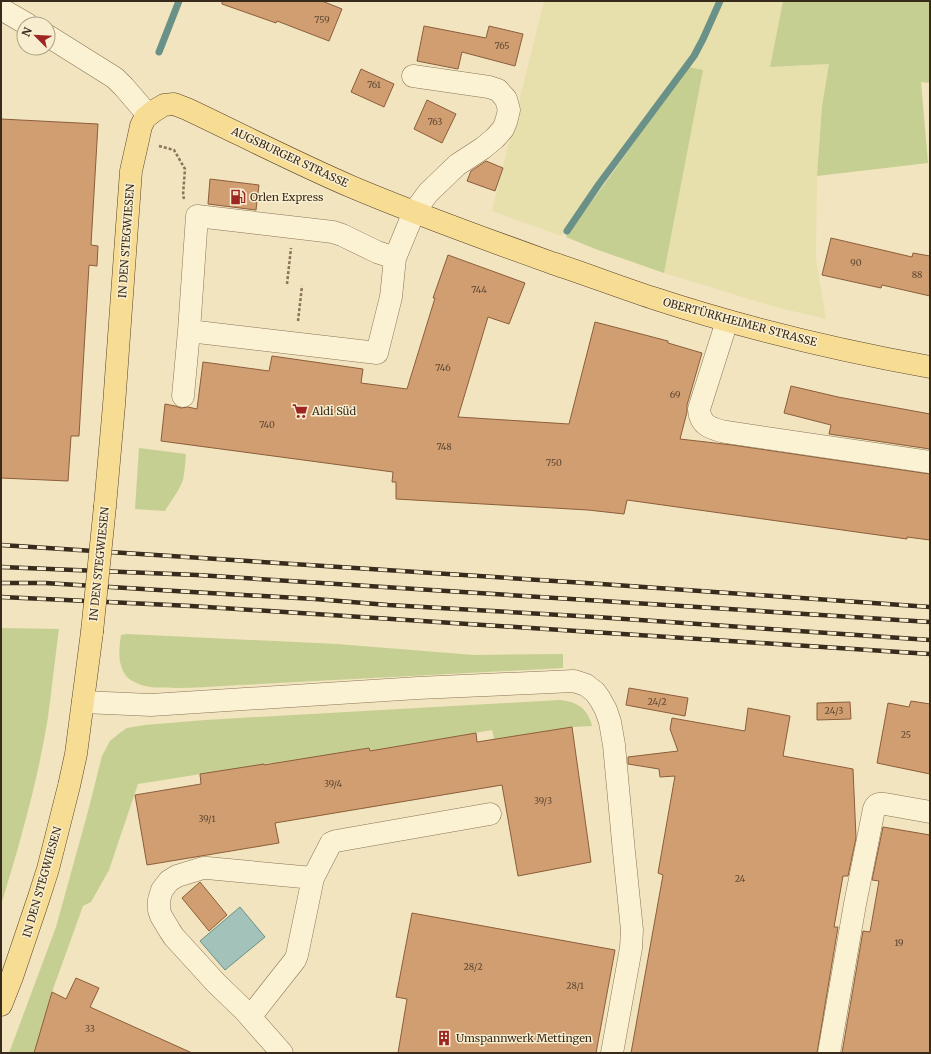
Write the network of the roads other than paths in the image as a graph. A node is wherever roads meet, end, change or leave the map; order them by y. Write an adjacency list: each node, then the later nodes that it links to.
1 (1, 9): 2 (street)
2 (16, 18)
3 (56, 41): 5 (street)
4 (413, 76): 6 (street)
5 (148, 115): 6 (main road, AUGSBURGER STRASSE); 14 (main road, IN DEN STEGWIESEN, bridge)
6 (414, 212): 7 (street); 8 (main road, AUGSBURGER STRASSE)
7 (395, 258): 10 (street); 10 (street)
8 (554, 264): 9 (main road, OBERTÜRKHEIMER STRASSE)
9 (727, 321): 11 (main road, OBERTÜRKHEIMER STRASSE); 13 (street)
10 (189, 332): 12 (street)
11 (930, 367)
12 (183, 396)
13 (930, 462)
14 (83, 702): 18 (main road, IN DEN STEGWIESEN); 21 (street)
15 (930, 812): 22 (street)
16 (490, 814): 17 (street)
17 (312, 878): 19 (street); 19 (street)
18 (1, 1005)
19 (250, 1017): 20 (street)
20 (282, 1053)
21 (612, 1053)
22 (829, 1053)

